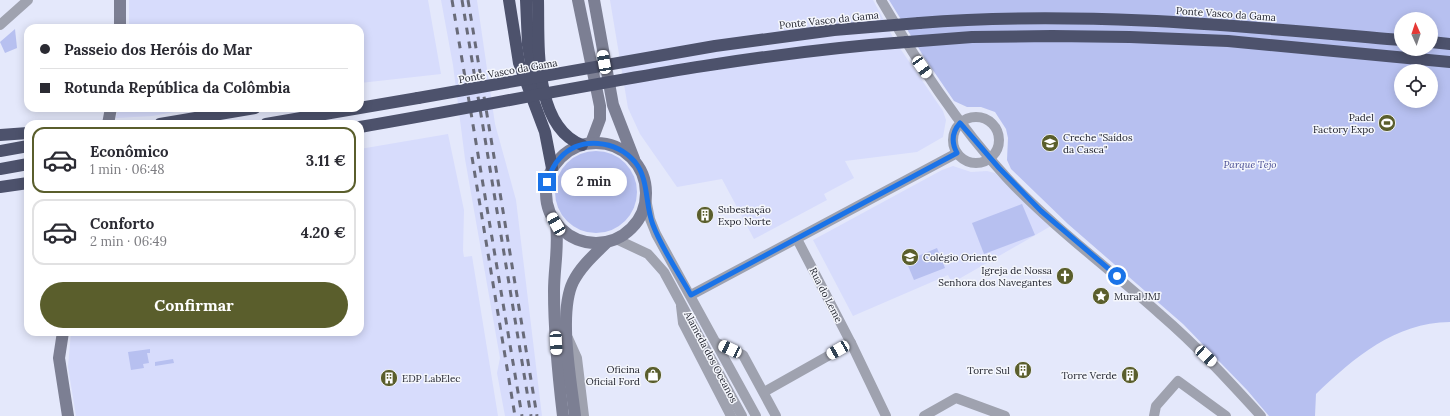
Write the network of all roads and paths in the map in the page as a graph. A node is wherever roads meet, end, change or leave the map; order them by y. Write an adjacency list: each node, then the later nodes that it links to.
1 (28, 0): 12 (street)
2 (120, 0): 11 (main road)
3 (509, 0): 22 (highway)
4 (526, 0): 22 (highway)
5 (538, 0): 29 (highway)
6 (578, 0): 10 (main road)
7 (581, 0): 10 (street)
8 (594, 0): 34 (main road)
9 (881, 0): 25 (street)
10 (583, 23): 29 (main road)
11 (120, 24)
12 (0, 25)
13 (1394, 39): 17 (highway, Ponte Vasco da Gama, bridge)
14 (1438, 43): 15 (highway)
15 (1450, 44)
16 (1450, 62): 26 (highway, bridge)
17 (418, 98): 18 (highway); 19 (highway, Ponte Vasco da Gama)
18 (364, 99)
19 (364, 107)
20 (231, 112): 23 (highway)
21 (336, 112): 24 (highway, Ponte Vasco da Gama)
22 (539, 117): 36 (highway)
23 (184, 120)
24 (289, 120)
25 (960, 123): 32 (street); 33 (street); 33 (street)
26 (364, 126)
27 (24, 133): 28 (highway)
28 (0, 135)
29 (587, 144): 34 (main road); 36 (main road)
30 (24, 147): 31 (highway)
31 (0, 151)
32 (957, 153): 33 (street); 42 (street)
33 (990, 158): 64 (street)
34 (635, 162): 40 (main road)
35 (24, 165): 37 (highway)
36 (552, 168): 41 (main road)
37 (0, 169)
38 (24, 184): 39 (highway)
39 (0, 187)
40 (646, 199): 43 (main road); 44 (street, Alameda dos Oceanos)
41 (556, 224): 43 (main road); 52 (main road)
42 (797, 239): 44 (street); 49 (street, Rua do Leme)
43 (611, 240): 45 (street, Alameda dos Oceanos); 47 (main road)
44 (691, 295): 48 (street, Alameda dos Oceanos)
45 (679, 298): 55 (street, Alameda dos Oceanos); 56 (street, Alameda dos Oceanos)
46 (62, 336): 51 (main road)
47 (568, 338): 53 (main road); 54 (street)
48 (717, 343): 50 (street, Alameda dos Oceanos); 57 (street, Alameda dos Oceanos)
49 (851, 343): 50 (street); 59 (street, Rua do Leme)
50 (764, 392): 58 (street, Alameda dos Oceanos)
51 (68, 416)
52 (563, 416)
53 (575, 416)
54 (584, 416)
55 (731, 416)
56 (742, 416)
57 (756, 416)
58 (776, 416)
59 (886, 416)
60 (924, 416): 61 (street)
61 (1004, 416)
62 (1154, 416): 63 (street)
63 (1226, 416)
64 (1261, 416)

